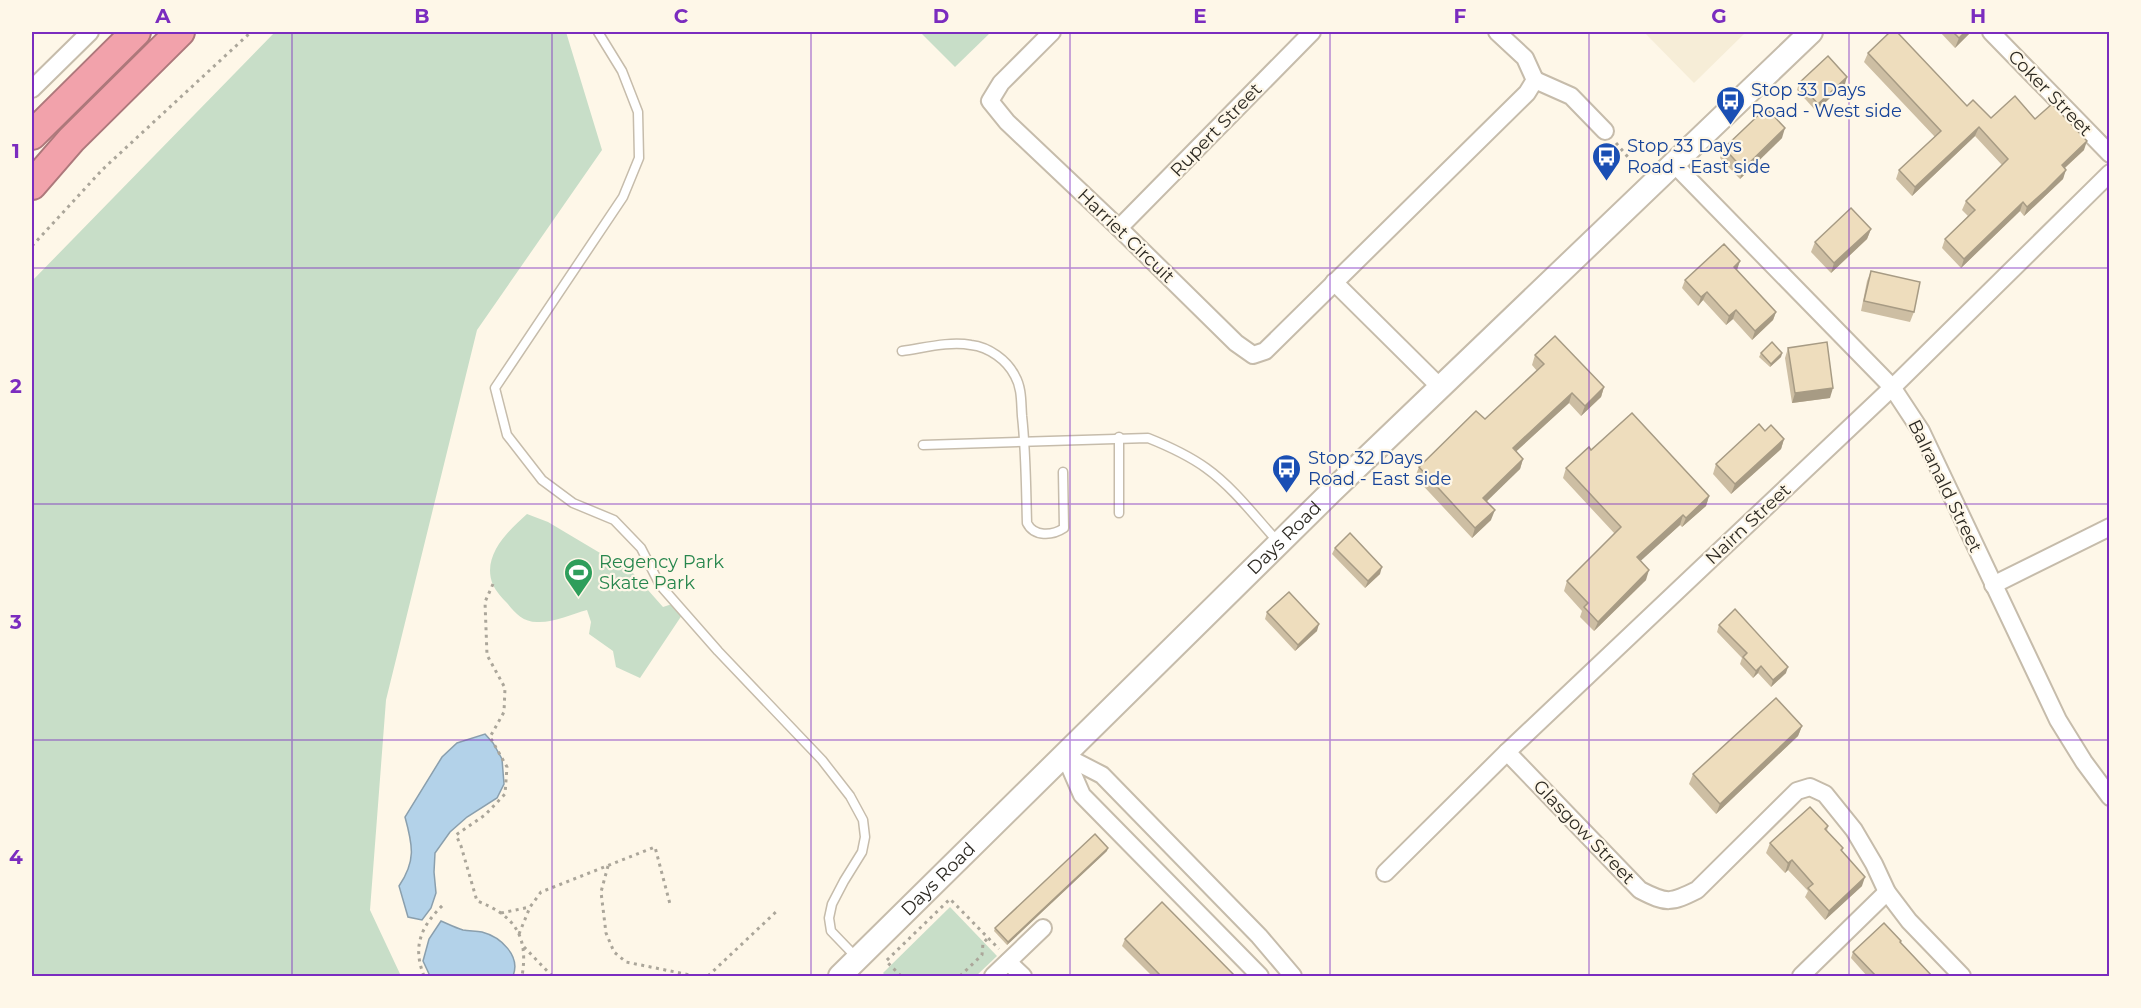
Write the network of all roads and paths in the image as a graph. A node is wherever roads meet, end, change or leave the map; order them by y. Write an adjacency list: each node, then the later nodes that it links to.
1 (90, 32): 12 (street)
2 (136, 32): 14 (highway)
3 (180, 32): 19 (highway)
4 (251, 32): 21 (path)
5 (598, 32): 53 (lane)
6 (1052, 32): 20 (street, Harriet Circuit)
7 (1312, 32): 20 (street, Rupert Street)
8 (1497, 32): 11 (street)
9 (1811, 32): 16 (street, Days Road)
10 (1990, 32): 15 (street, Coker Street)
11 (1535, 80): 13 (street); 22 (street, Harriet Circuit)
12 (32, 89)
13 (1605, 131): 18 (path)
14 (32, 135)
15 (2109, 154)
16 (1673, 163): 18 (street, Days Road); 25 (street, Balranald Street)
17 (2109, 173): 25 (street, Nairn Street)
18 (1652, 184): 24 (street, Days Road)
19 (32, 185)
20 (1119, 228): 22 (street, Harriet Circuit)
21 (32, 246)
22 (1334, 282): 24 (street)
23 (902, 351): 27 (lane)
24 (1440, 387): 32 (street, Days Road)
25 (1892, 387): 34 (street, Balranald Street); 35 (street, Nairn Street)
26 (1119, 437): 27 (lane); 30 (lane); 32 (lane)
27 (1025, 441): 28 (lane); 29 (lane)
28 (923, 445)
29 (1063, 472)
30 (1119, 513)
31 (2109, 527): 34 (street)
32 (1279, 543): 36 (street, Days Road)
33 (493, 584): 47 (path)
34 (1993, 585): 37 (street, Balranald Street)
35 (1507, 752): 41 (street, Nairn Street); 42 (street, Glasgow Street)
36 (1065, 756): 38 (street); 39 (street); 53 (street, Days Road)
37 (2109, 797)
38 (1138, 812): 39 (street); 65 (street)
39 (1116, 830): 64 (street)
40 (608, 865): 44 (path); 45 (path); 57 (path)
41 (1385, 873)
42 (1887, 892): 66 (street); 67 (street, Glasgow Street)
43 (444, 904): 54 (path)
44 (670, 904)
45 (530, 907): 47 (path); 49 (path)
46 (778, 910): 58 (path)
47 (501, 913): 49 (path)
48 (1043, 928): 52 (street)
49 (519, 936): 51 (path)
50 (988, 938): 52 (path); 60 (path); 61 (path)
51 (523, 946): 55 (path); 56 (path)
52 (1004, 956): 62 (street); 63 (street)
53 (858, 959): 59 (street, Days Road)
54 (424, 976)
55 (522, 976)
56 (552, 976)
57 (695, 976)
58 (708, 976)
59 (840, 976)
60 (901, 976)
61 (960, 976)
62 (993, 976)
63 (1023, 976)
64 (1260, 976)
65 (1293, 976)
66 (1801, 976)
67 (1962, 976)

